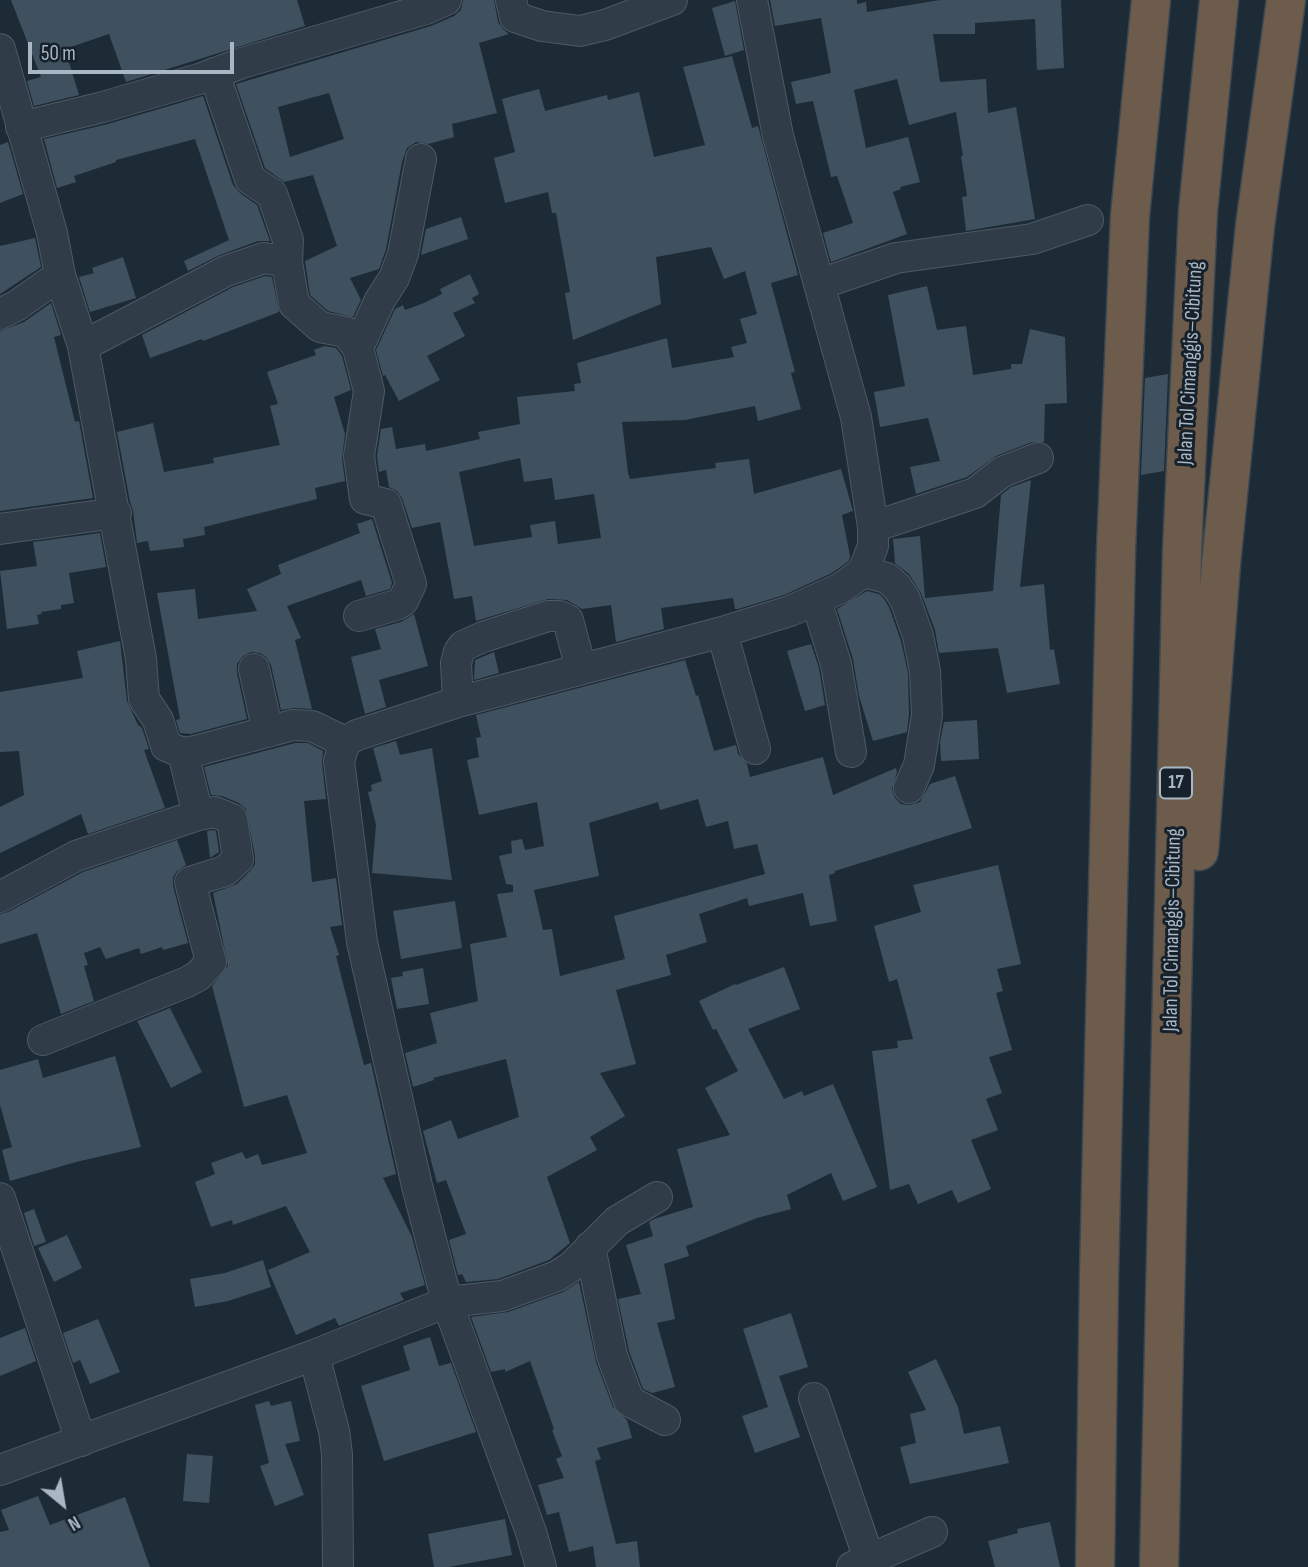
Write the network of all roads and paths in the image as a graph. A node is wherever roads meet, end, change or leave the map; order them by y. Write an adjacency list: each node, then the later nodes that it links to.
1 (446, 0): 9 (street)
2 (511, 0): 3 (street)
3 (672, 0)
4 (752, 0): 16 (street)
5 (1151, 0): 54 (highway)
6 (1219, 0): 43 (highway, Jalan Tol Cimanggis–Cibitung / 17)
7 (1286, 0): 43 (highway)
8 (0, 49): 10 (street)
9 (214, 73): 11 (street); 14 (street)
10 (5, 89): 11 (street)
11 (21, 127): 15 (street)
12 (421, 159): 19 (street)
13 (1088, 220): 16 (street)
14 (287, 262): 18 (street); 19 (street)
15 (60, 275): 17 (street); 18 (street)
16 (820, 284): 22 (street)
17 (0, 314)
18 (83, 345): 21 (street)
19 (358, 348): 26 (street)
20 (1038, 458): 22 (street)
21 (116, 513): 23 (street); 35 (street)
22 (873, 527): 24 (street)
23 (0, 529)
24 (863, 572): 25 (street); 36 (street)
25 (816, 600): 27 (street); 34 (street)
26 (359, 616)
27 (722, 632): 28 (street); 33 (street)
28 (582, 668): 30 (street); 30 (street)
29 (254, 669): 31 (street)
30 (458, 702): 32 (street)
31 (268, 732): 32 (street); 35 (street)
32 (345, 742): 44 (street)
33 (755, 749)
34 (851, 752)
35 (183, 753): 37 (street)
36 (909, 788)
37 (198, 815): 38 (street); 39 (street)
38 (0, 897)
39 (43, 1040)
40 (657, 1197): 42 (street)
41 (0, 1198): 48 (street)
42 (590, 1247): 44 (street); 47 (street)
43 (1165, 1281): 55 (highway, Jalan Tol Cimanggis–Cibitung / 17)
44 (447, 1302): 45 (street); 53 (street)
45 (314, 1355): 48 (street); 52 (street)
46 (814, 1398): 51 (street)
47 (665, 1420)
48 (81, 1441): 49 (street)
49 (0, 1471)
50 (932, 1532): 51 (street)
51 (860, 1563)
52 (338, 1567)
53 (541, 1567)
54 (1095, 1567)
55 (1159, 1567)

